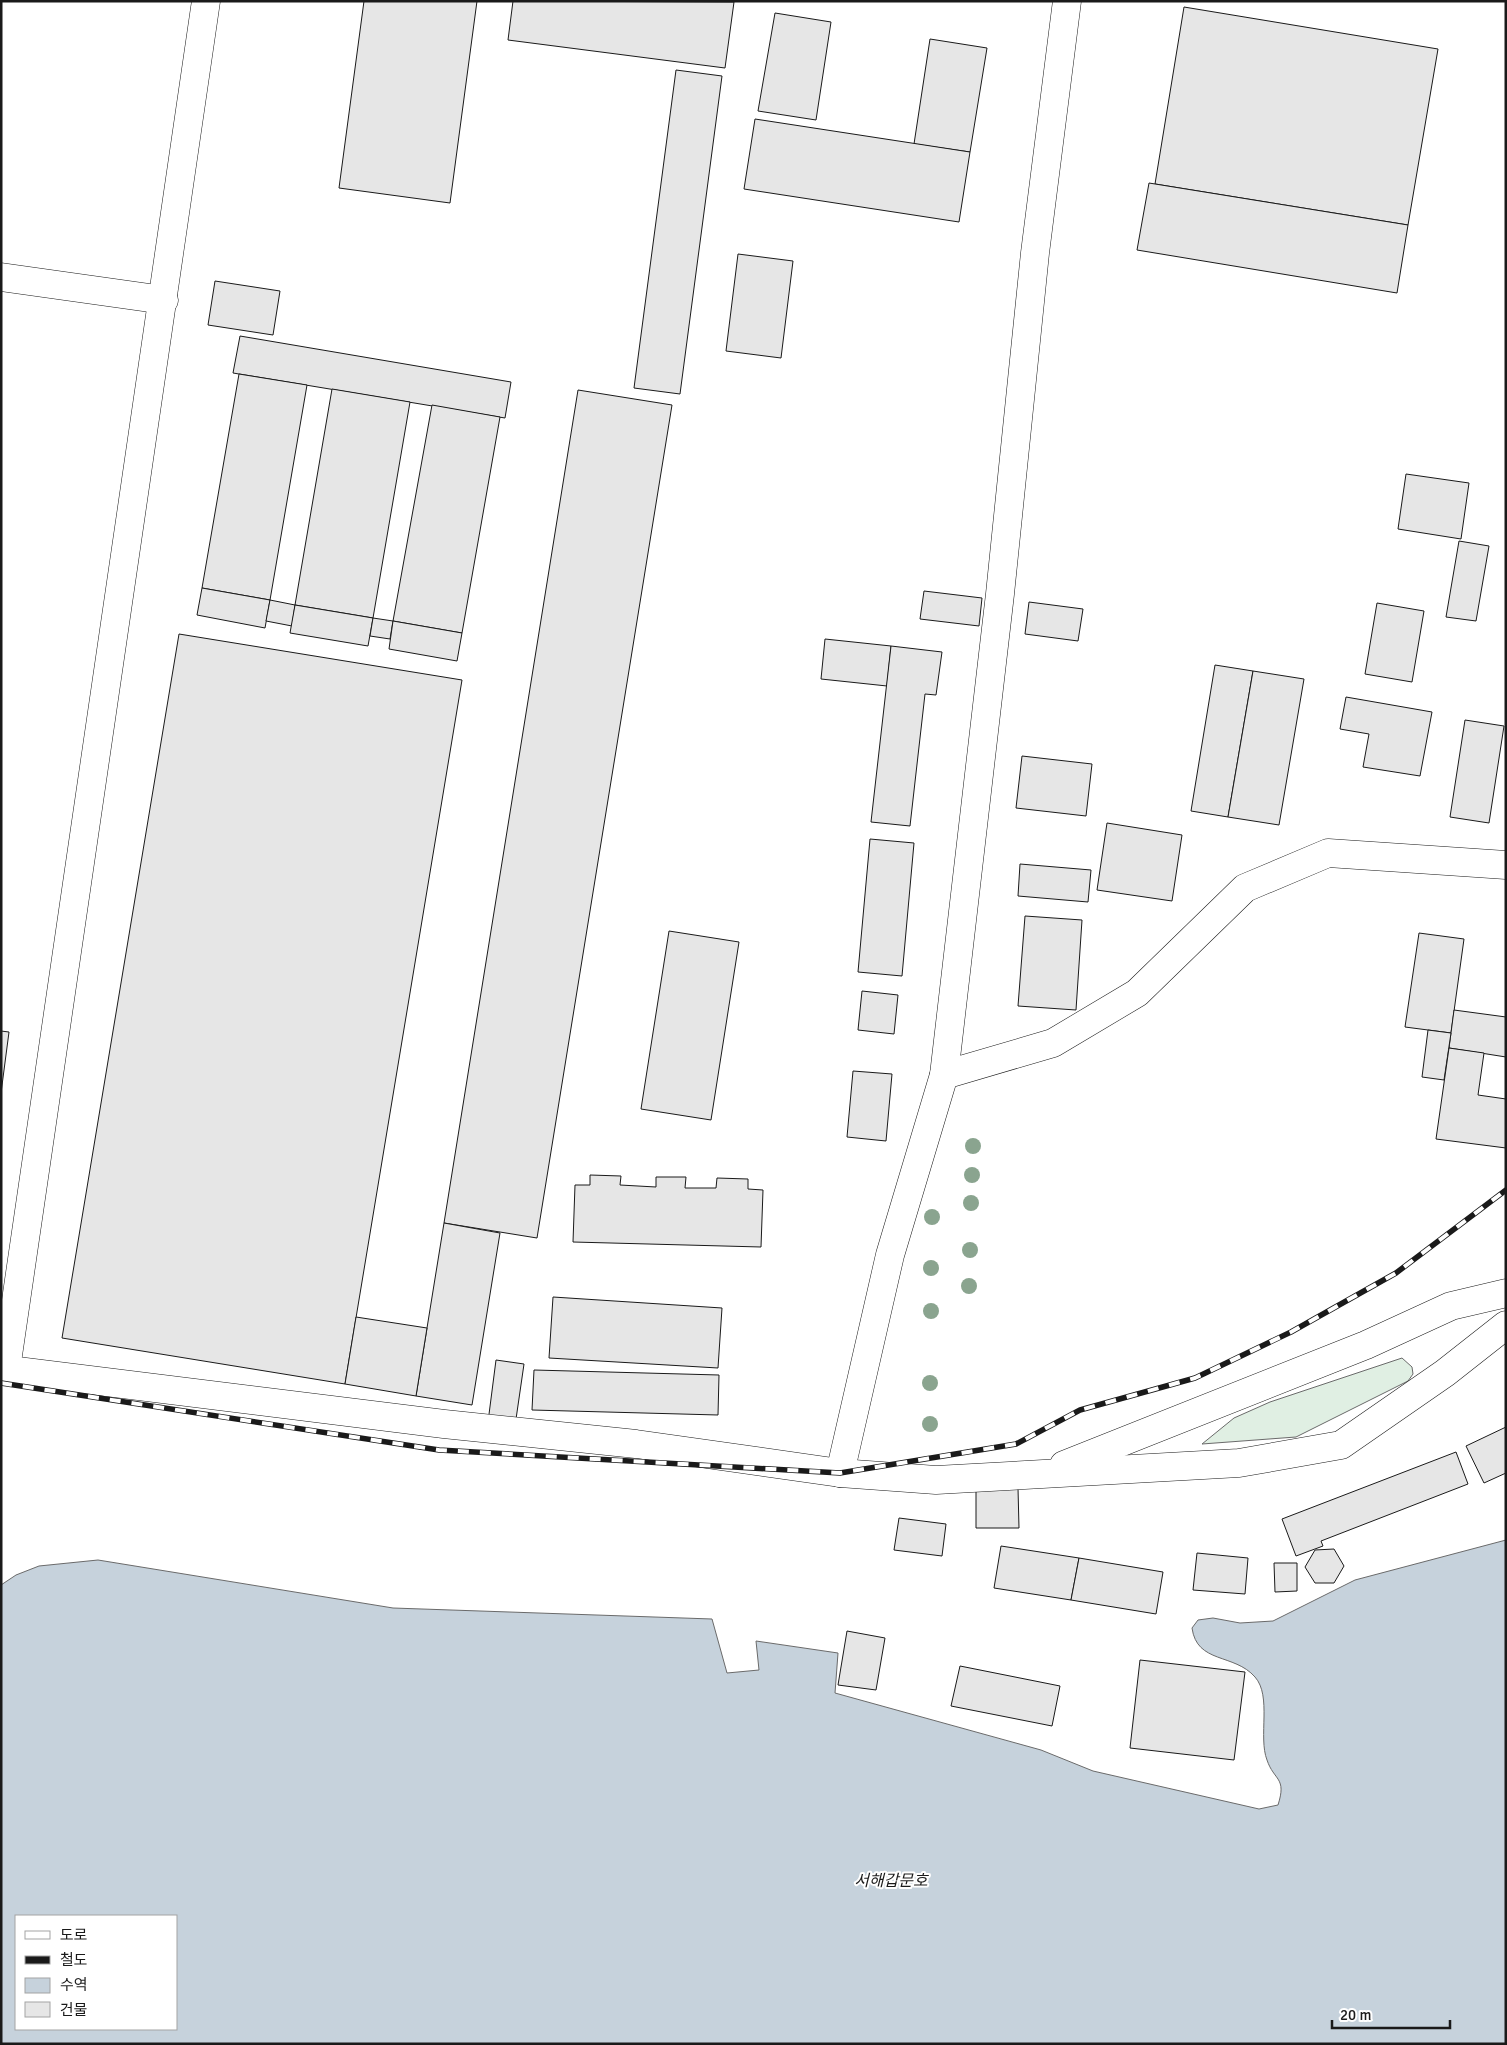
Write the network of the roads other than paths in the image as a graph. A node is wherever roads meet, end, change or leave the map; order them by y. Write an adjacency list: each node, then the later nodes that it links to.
1 (206, 1): 4 (street)
2 (1066, 1): 6 (street)
3 (1, 277): 4 (street)
4 (164, 300): 9 (street)
5 (1506, 865): 6 (street)
6 (944, 1076): 10 (street)
7 (1506, 1293): 11 (street)
8 (1506, 1325): 11 (street)
9 (4, 1369): 10 (street)
10 (840, 1473): 11 (street)
11 (1042, 1474)

